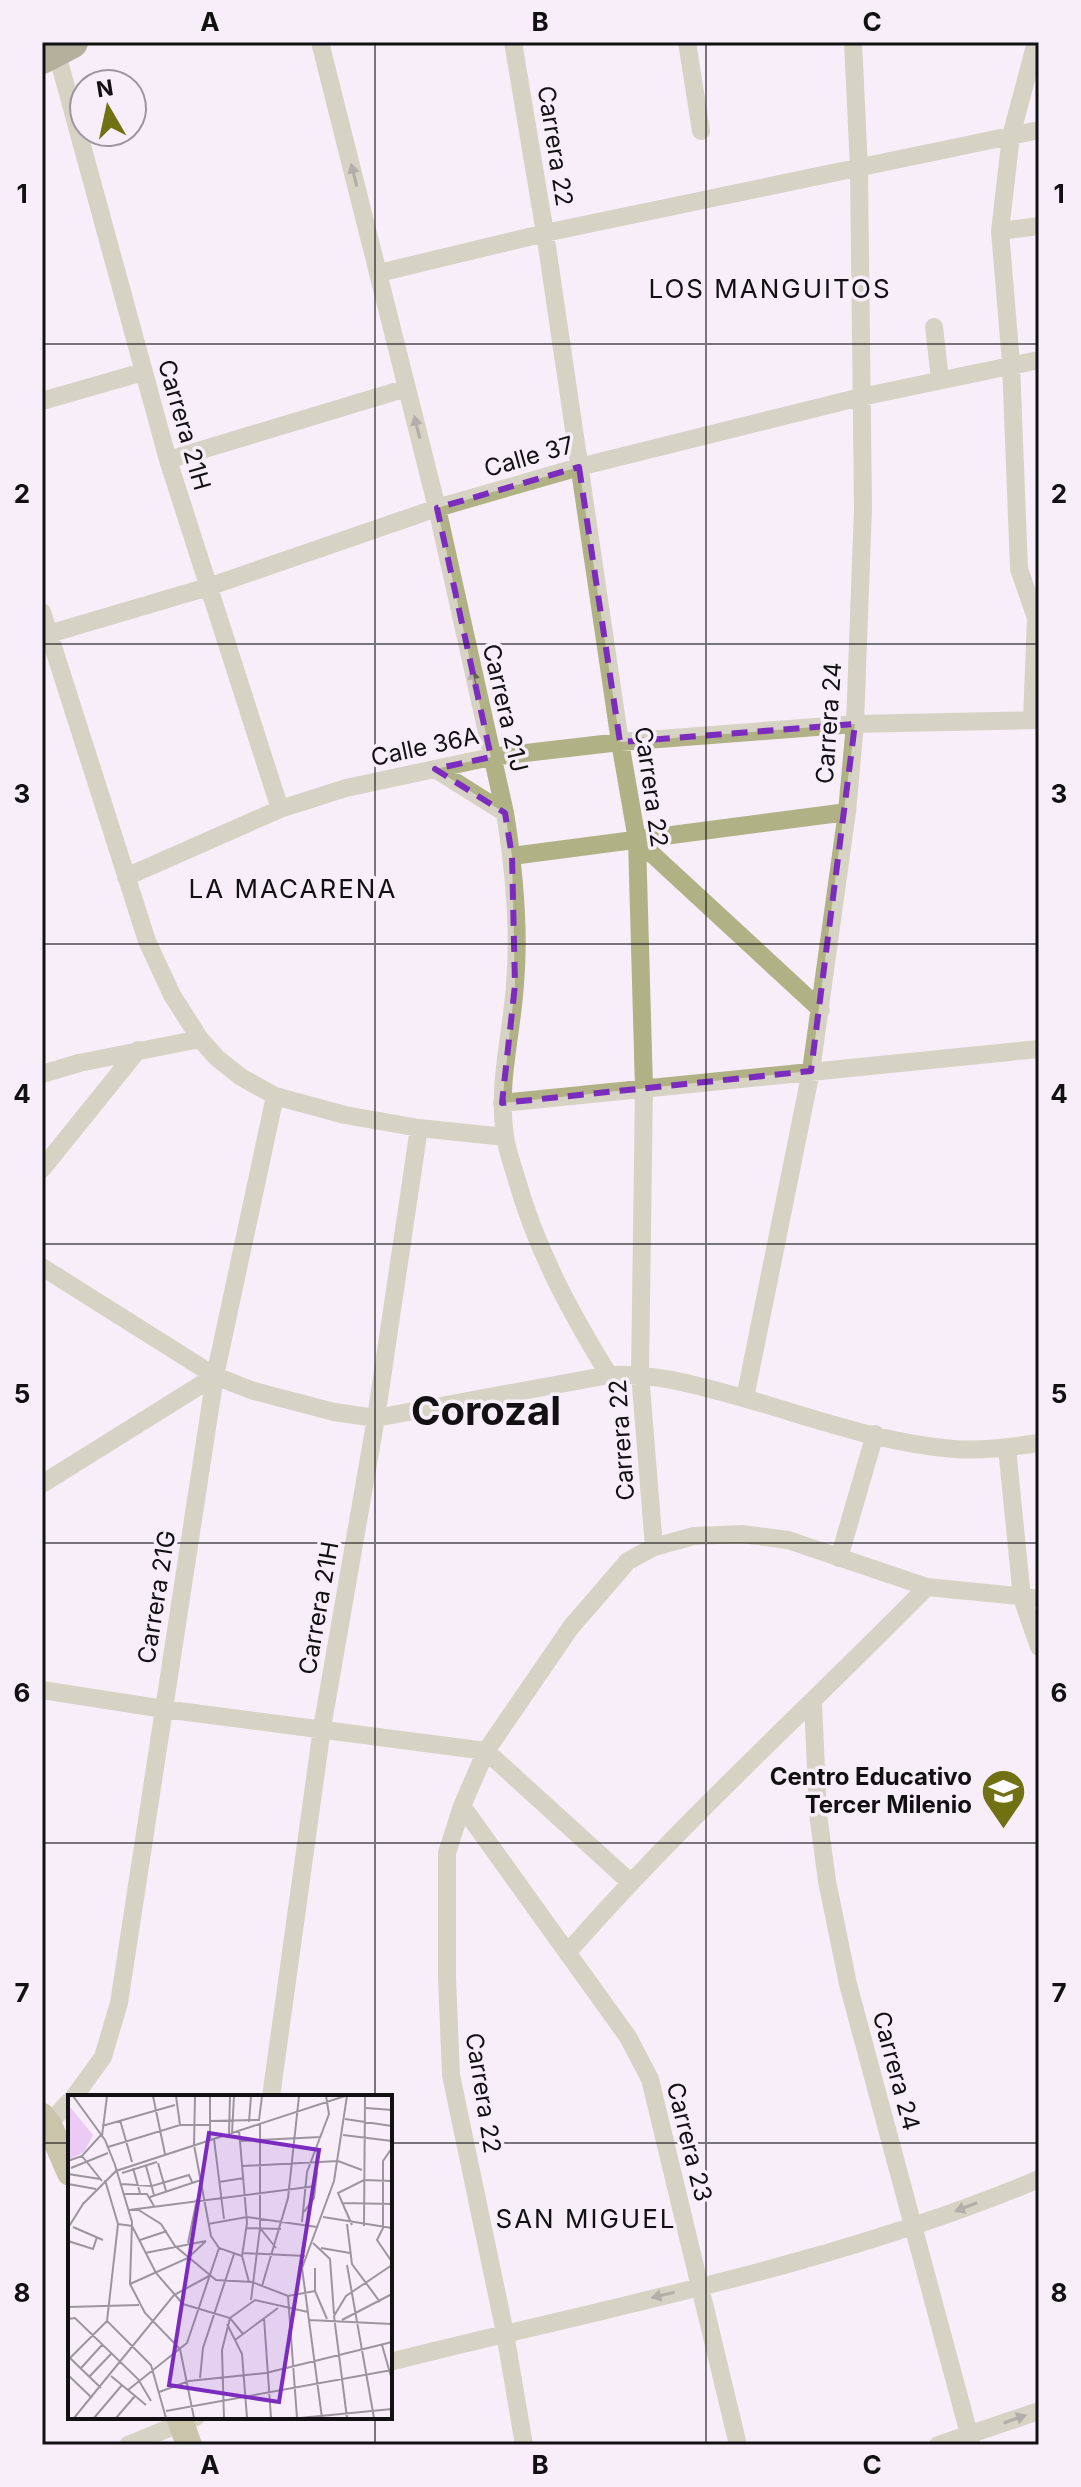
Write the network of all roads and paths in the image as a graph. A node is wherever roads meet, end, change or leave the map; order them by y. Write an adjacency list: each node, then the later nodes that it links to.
1 (320, 42): 14 (street, Carrera 21J, one-way to 1)
2 (513, 42): 13 (street, Carrera 22)
3 (687, 42): 8 (street)
4 (853, 42): 10 (street, Carrera 24)
5 (1036, 42): 9 (street)
6 (56, 49): 18 (street, Carrera 21H)
7 (1039, 130): 9 (street)
8 (701, 131)
9 (1011, 136): 10 (street); 12 (street)
10 (859, 168): 13 (street); 21 (street, Carrera 24)
11 (1039, 226): 12 (street)
12 (1000, 231): 17 (street)
13 (545, 233): 14 (street); 24 (street, Carrera 22)
14 (379, 273): 20 (street, Carrera 21J)
15 (934, 327): 19 (street)
16 (1039, 360): 17 (street, Calle 37)
17 (1011, 363): 19 (street, Calle 37); 28 (street)
18 (143, 372): 22 (street); 23 (street, Carrera 21H)
19 (940, 379): 21 (street, Calle 37)
20 (407, 388): 23 (street); 25 (street, Carrera 21J, one-way to 20)
21 (861, 397): 24 (street, Calle 37); 31 (street, Carrera 24)
22 (42, 401)
23 (168, 460): 26 (street, Carrera 21H)
24 (579, 467): 25 (street, Calle 37); 32 (street, Carrera 22)
25 (437, 508): 26 (street, Calle 37); 33 (street, Carrera 21J, one-way to 25)
26 (208, 587): 29 (street, Calle 37); 35 (street, Carrera 21H)
27 (42, 612): 29 (street)
28 (1037, 616): 30 (street)
29 (46, 635): 40 (street)
30 (1036, 720): 31 (street, Calle 36A)
31 (855, 724): 32 (street, Calle 36A); 36 (street, Carrera 24)
32 (620, 742): 33 (street, Calle 36A); 38 (street, Carrera 22)
33 (491, 757): 34 (street, Calle 36A); 37 (street, Carrera 21J)
34 (435, 769): 35 (street, Calle 36A); 37 (street)
35 (280, 809): 40 (street, Calle 36A)
36 (847, 812): 38 (street); 41 (street, Carrera 24)
37 (505, 813): 39 (street, Carrera 21J)
38 (637, 840): 39 (street); 41 (street); 47 (street, Carrera 22)
39 (512, 856): 49 (street, Carrera 21J)
40 (126, 877): 42 (street)
41 (821, 1010): 45 (street, Carrera 24)
42 (200, 1039): 44 (street); 48 (street)
43 (1039, 1049): 45 (street)
44 (138, 1050): 46 (street); 52 (street)
45 (811, 1071): 47 (street); 57 (street, Carrera 24)
46 (42, 1074)
47 (644, 1088): 49 (street); 54 (street, Carrera 22)
48 (275, 1096): 50 (street); 56 (street, Carrera 21G)
49 (502, 1103): 51 (street, Carrera 21J)
50 (419, 1128): 51 (street); 58 (street, Carrera 21H)
51 (505, 1137): 55 (street, Carrera 21J)
52 (42, 1169)
53 (42, 1267): 56 (street)
54 (640, 1374): 55 (street); 57 (street); 63 (street, Carrera 22)
55 (609, 1375): 58 (street)
56 (215, 1376): 58 (street); 62 (street); 70 (street, Carrera 21G)
57 (745, 1398): 59 (street)
58 (376, 1418): 71 (street, Carrera 21H)
59 (875, 1434): 61 (street); 64 (street)
60 (1039, 1443): 61 (street)
61 (1007, 1448): 66 (street)
62 (42, 1484)
63 (654, 1547): 64 (street, Carrera 22); 72 (street, Carrera 22)
64 (839, 1558): 65 (street, Carrera 22)
65 (927, 1587): 66 (street, Carrera 22); 69 (street)
66 (1030, 1598): 67 (street)
67 (1039, 1647)
68 (42, 1690): 70 (street)
69 (813, 1703): 74 (street); 82 (street, Carrera 24)
70 (164, 1709): 71 (street); 76 (street, Carrera 21G)
71 (322, 1728): 72 (street); 77 (street, Carrera 21H)
72 (486, 1751): 73 (street, Carrera 22); 74 (street)
73 (462, 1806): 75 (street, Carrera 23); 84 (street, Carrera 22)
74 (630, 1882): 75 (street)
75 (568, 1952): 83 (street, Carrera 23)
76 (75, 2095)
77 (271, 2095)
78 (68, 2103): 79 (street, Carrera 21G)
79 (44, 2124): 80 (street)
80 (68, 2169)
81 (1039, 2179): 82 (street, one-way to 82)
82 (912, 2227): 83 (street); 88 (street, Carrera 24)
83 (699, 2287): 84 (street, one-way to 84); 91 (street, Carrera 23)
84 (505, 2333): 85 (street); 90 (street, Carrera 22)
85 (392, 2361)
86 (1039, 2411): 88 (street, one-way to 86)
87 (186, 2425): 89 (street)
88 (970, 2440): 92 (street)
89 (128, 2445)
90 (524, 2445)
91 (738, 2445)
92 (938, 2445)

